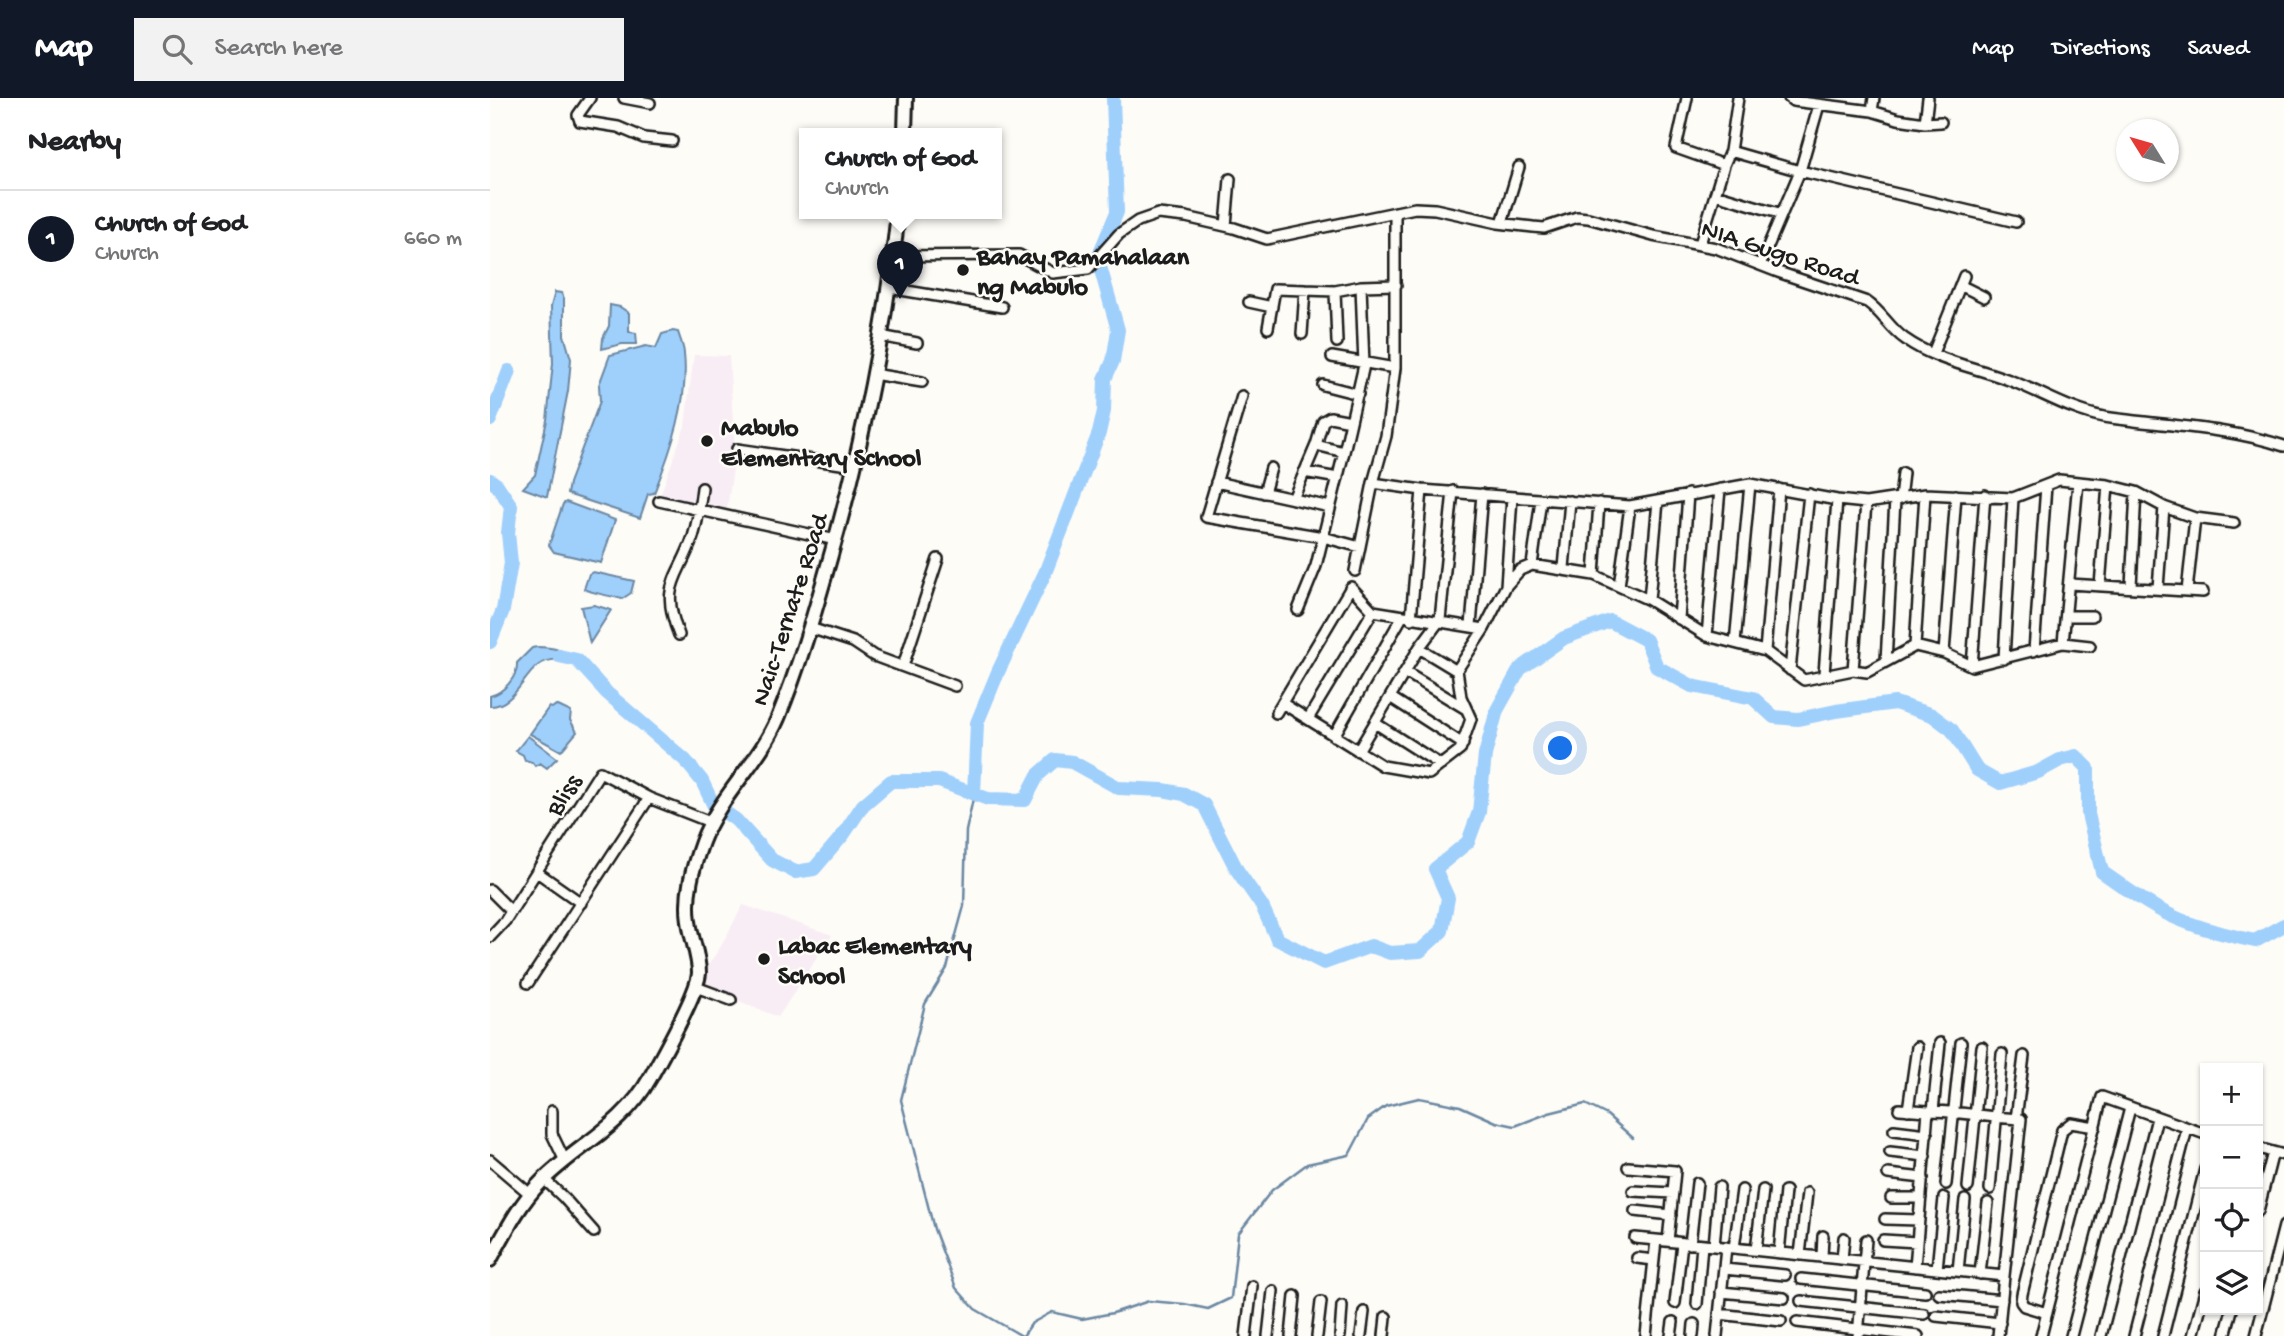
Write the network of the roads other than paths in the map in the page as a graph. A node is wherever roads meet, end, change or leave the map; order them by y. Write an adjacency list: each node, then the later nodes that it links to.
1 (590, 98): 16 (street)
2 (624, 98): 10 (street)
3 (906, 98): 15 (main road)
4 (1686, 98): 18 (street)
5 (1738, 98): 17 (street)
6 (1789, 98): 11 (street)
7 (1874, 98): 12 (street)
8 (1928, 98): 13 (street)
9 (1830, 102): 11 (street); 12 (street)
10 (650, 103)
11 (1819, 104): 20 (street)
12 (1872, 111): 13 (street)
13 (1925, 122): 14 (street)
14 (1941, 122)
15 (905, 128)
16 (672, 141)
17 (1730, 151): 18 (street); 20 (street)
18 (1724, 165): 22 (street)
19 (1518, 167): 27 (street)
20 (1800, 171): 24 (street); 26 (street)
21 (1230, 179): 28 (street)
22 (1715, 194): 24 (street); 29 (street)
23 (1395, 212): 27 (street, NIA Gugo Road); 28 (street, NIA Gugo Road); 32 (street)
24 (1782, 214): 31 (street)
25 (897, 219): 30 (main road, Naic-Ternate Road)
26 (2016, 222)
27 (1502, 223): 29 (street, NIA Gugo Road)
28 (1226, 226): 30 (street, NIA Gugo Road)
29 (1700, 244): 31 (street, NIA Gugo Road)
30 (893, 256): 34 (main road, Naic-Ternate Road)
31 (1760, 265): 46 (street, NIA Gugo Road)
32 (1396, 285): 33 (street); 49 (street)
33 (1361, 286): 36 (street); 48 (street)
34 (888, 288): 39 (street); 43 (main road, Naic-Ternate Road)
35 (1305, 290): 36 (street); 40 (street); 42 (street)
36 (1335, 291): 44 (street)
37 (1984, 297): 46 (street)
38 (1249, 302): 40 (street)
39 (1002, 307)
40 (1272, 307): 41 (street)
41 (1268, 328)
42 (1301, 334)
43 (880, 336): 45 (street); 50 (main road, Naic-Ternate Road)
44 (1336, 342)
45 (917, 343)
46 (1933, 353): 57 (street, NIA Gugo Road)
47 (1332, 357): 48 (street)
48 (1364, 365): 49 (street); 53 (street)
49 (1395, 368): 67 (street)
50 (873, 373): 51 (street); 60 (main road, Naic-Ternate Road)
51 (922, 382)
52 (1323, 385): 53 (street)
53 (1358, 394): 55 (street)
54 (1242, 396): 65 (street)
55 (1351, 421): 56 (street); 59 (street)
56 (1316, 445): 59 (street); 62 (street)
57 (2284, 446)
58 (737, 449): 60 (street)
59 (1344, 452): 64 (street)
60 (855, 466): 102 (main road, Naic-Ternate Road)
61 (1271, 468): 77 (street)
62 (1304, 472): 64 (street); 86 (street)
63 (1903, 473): 87 (street)
64 (1338, 478): 96 (street)
65 (1216, 482): 77 (street); 101 (street)
66 (2078, 482): 69 (street); 70 (street); 109 (street)
67 (1373, 483): 74 (street); 103 (street)
68 (1750, 484): 72 (street); 73 (street); 130 (street)
69 (2108, 485): 76 (street); 112 (street)
70 (2046, 486): 85 (street); 136 (street)
71 (702, 488): 98 (street)
72 (1720, 489): 79 (street); 129 (street)
73 (1779, 489): 80 (street); 135 (street)
74 (1422, 490): 75 (street); 122 (street)
75 (1453, 491): 78 (street); 124 (street)
76 (2136, 492): 97 (street); 113 (street)
77 (1264, 493): 86 (street)
78 (1482, 494): 84 (street); 125 (street)
79 (1688, 494): 92 (street); 123 (street)
80 (1809, 494): 89 (street); 142 (street)
81 (1925, 494): 82 (street); 87 (street); 132 (street)
82 (1956, 495): 83 (street); 137 (street)
83 (1985, 495): 85 (street); 141 (street)
84 (1512, 497): 88 (street); 110 (street)
85 (2013, 498): 138 (street)
86 (1293, 499): 96 (street)
87 (1898, 499): 94 (street); 139 (street)
88 (1541, 500): 91 (street); 105 (street)
89 (1837, 500): 94 (street); 146 (street)
90 (659, 501): 98 (street)
91 (1570, 501): 93 (street); 106 (street)
92 (1658, 501): 95 (street); 117 (street)
93 (1599, 503): 95 (street); 108 (street)
94 (1866, 503): 143 (street)
95 (1630, 506): 111 (street)
96 (1330, 507): 101 (street)
97 (2164, 507): 99 (street); 114 (street)
98 (700, 509): 102 (street); 128 (street)
99 (2194, 518): 100 (street); 115 (street)
100 (2234, 523)
101 (1323, 537): 103 (street); 118 (street)
102 (836, 540): 126 (main road, Naic-Ternate Road)
103 (1360, 547): 107 (street)
104 (938, 559): 140 (street)
105 (1532, 565): 106 (street); 110 (street)
106 (1564, 568): 108 (street)
107 (1355, 571)
108 (1594, 575): 111 (street)
109 (2068, 584): 112 (street); 120 (street)
110 (1506, 586): 127 (street)
111 (1619, 586): 117 (street)
112 (2100, 586): 113 (street)
113 (2131, 586): 114 (street)
114 (2158, 588): 115 (street)
115 (2187, 591): 116 (street)
116 (2203, 592)
117 (1649, 600): 123 (street)
118 (1298, 610)
119 (1373, 611): 122 (street); 149 (street); 152 (street)
120 (2066, 616): 121 (street); 131 (street)
121 (2092, 616)
122 (1406, 618): 124 (street); 154 (street)
123 (1679, 619): 129 (street)
124 (1440, 620): 125 (street); 134 (street)
125 (1471, 626): 127 (street)
126 (810, 628): 140 (street); 159 (main road, Naic-Ternate Road)
127 (1484, 629): 144 (street)
128 (679, 635)
129 (1707, 636): 130 (street)
130 (1735, 643): 135 (street)
131 (2063, 643): 133 (street); 136 (street)
132 (1915, 646): 137 (street); 139 (street)
133 (2090, 646)
134 (1419, 648): 144 (street); 145 (street)
135 (1765, 651): 142 (street)
136 (2035, 652): 138 (street)
137 (1944, 653): 141 (street)
138 (2004, 659): 141 (street)
139 (1886, 662): 143 (street)
140 (903, 666): 147 (street)
141 (1972, 666)
142 (1790, 670): 146 (street)
143 (1853, 670): 146 (street)
144 (1457, 671): 150 (street)
145 (1405, 672): 148 (street); 150 (street)
146 (1824, 674)
147 (955, 686)
148 (1390, 697): 153 (street); 155 (street)
149 (1282, 703): 151 (street); 152 (street)
150 (1467, 710): 155 (street)
151 (1276, 713)
152 (1308, 719): 154 (street)
153 (1375, 723): 156 (street); 157 (street)
154 (1334, 736): 156 (street)
155 (1463, 744): 157 (street)
156 (1358, 751): 157 (street)
157 (1441, 765)
158 (649, 799): 159 (street, Bliss); 160 (street, Bliss); 162 (street)
159 (713, 817): 166 (main road, Naic-Ternate Road)
160 (537, 872): 162 (street); 163 (street, Bliss)
161 (490, 890): 163 (street)
162 (581, 903): 165 (street)
163 (511, 911): 164 (street, Bliss)
164 (490, 937)
165 (528, 983)
166 (696, 987): 167 (street); 193 (main road, Naic-Ternate Road)
167 (731, 1000)
168 (1940, 1043): 177 (street)
169 (1961, 1043): 175 (street)
170 (1917, 1047): 177 (street)
171 (1982, 1047): 178 (street)
172 (2002, 1054): 179 (street)
173 (2024, 1056): 181 (street)
174 (2130, 1108): 180 (street); 182 (street); 295 (street)
175 (1955, 1110): 177 (street); 178 (street); 199 (street)
176 (552, 1111): 193 (street)
177 (1931, 1111): 186 (street)
178 (1976, 1117): 179 (street); 201 (street)
179 (1997, 1118): 181 (street); 202 (street)
180 (2157, 1118): 183 (street); 296 (street)
181 (2016, 1119): 250 (street)
182 (2095, 1127): 269 (street); 269 (street)
183 (2187, 1129): 185 (street); 297 (street)
184 (1894, 1130): 186 (street)
185 (2200, 1133)
186 (1927, 1134): 191 (street)
187 (2263, 1149): 189 (street)
188 (1890, 1152): 191 (street)
189 (2273, 1152): 190 (street); 207 (street)
190 (2284, 1155)
191 (1925, 1156): 196 (street)
192 (490, 1160): 210 (street)
193 (565, 1161): 197 (main road, Naic-Ternate Road)
194 (1628, 1167): 209 (street)
195 (1888, 1174): 196 (street)
196 (1923, 1178): 214 (street)
197 (544, 1179): 210 (main road, Naic-Ternate Road); 222 (street)
198 (1698, 1183): 231 (street)
199 (1946, 1184)
200 (1719, 1187): 233 (street)
201 (1968, 1187)
202 (1990, 1189)
203 (2200, 1189): 298 (street)
204 (1742, 1190): 234 (street)
205 (1763, 1190): 235 (street)
206 (1633, 1191): 209 (street)
207 (2263, 1191)
208 (1784, 1192): 236 (street)
209 (1673, 1193): 218 (street)
210 (530, 1194): 241 (main road, Naic-Ternate Road)
211 (1807, 1194): 237 (street)
212 (1891, 1198): 214 (street)
213 (1944, 1198): 246 (street)
214 (1921, 1199): 220 (street)
215 (1965, 1200): 247 (street)
216 (1989, 1203): 248 (street)
217 (1635, 1211): 218 (street)
218 (1671, 1215): 229 (street)
219 (1885, 1219): 220 (street)
220 (1919, 1220): 230 (street)
221 (2284, 1226): 301 (street)
222 (594, 1232)
223 (1823, 1236): 238 (street)
224 (1635, 1238): 226 (street)
225 (1844, 1238): 240 (street)
226 (1656, 1240): 229 (street); 242 (street)
227 (1866, 1240): 243 (street)
228 (1883, 1240): 230 (street)
229 (1668, 1241): 231 (street)
230 (1917, 1241): 244 (street)
231 (1686, 1243): 232 (street); 263 (street)
232 (1702, 1245): 233 (street); 264 (street)
233 (1714, 1246): 234 (street)
234 (1730, 1248): 235 (street); 245 (street)
235 (1756, 1250): 236 (street)
236 (1779, 1253): 237 (street)
237 (1800, 1255): 238 (street)
238 (1822, 1257): 240 (street)
239 (1637, 1258): 242 (street)
240 (1842, 1259): 243 (street)
241 (490, 1260)
242 (1654, 1260): 288 (street)
243 (1866, 1262): 244 (street); 253 (street)
244 (1915, 1267): 246 (street)
245 (1724, 1269): 249 (street); 255 (street)
246 (1937, 1269): 247 (street)
247 (1958, 1272): 248 (street)
248 (1980, 1274): 250 (street)
249 (1784, 1275)
250 (2004, 1276): 260 (street)
251 (1801, 1279): 253 (street)
252 (1252, 1286): 281 (street)
253 (1863, 1286): 256 (street); 266 (street)
254 (1273, 1291): 282 (street)
255 (1721, 1292): 259 (street); 270 (street)
256 (1925, 1292)
257 (1939, 1294): 260 (street)
258 (1295, 1296): 283 (street)
259 (1784, 1298)
260 (2002, 1300): 278 (street)
261 (1801, 1301): 266 (street)
262 (1321, 1302): 284 (street)
263 (1675, 1303)
264 (1697, 1304)
265 (1342, 1306): 285 (street)
266 (1861, 1308): 271 (street); 280 (street)
267 (2200, 1310): 299 (street)
268 (1364, 1311): 286 (street)
269 (2046, 1313): 294 (street)
270 (1719, 1314): 275 (street); 291 (street)
271 (1924, 1314)
272 (2231, 1315): 300 (street)
273 (1936, 1316): 278 (street)
274 (1386, 1317): 287 (street)
275 (1781, 1321)
276 (1673, 1322): 289 (street)
277 (1797, 1322): 280 (street)
278 (2000, 1323): 293 (street)
279 (1694, 1324): 290 (street)
280 (1858, 1333): 292 (street)
281 (1245, 1336)
282 (1268, 1336)
283 (1291, 1336)
284 (1317, 1336)
285 (1340, 1336)
286 (1361, 1336)
287 (1384, 1336)
288 (1646, 1336)
289 (1671, 1336)
290 (1693, 1336)
291 (1717, 1336)
292 (1918, 1336)
293 (1998, 1336)
294 (2041, 1336)
295 (2071, 1336)
296 (2101, 1336)
297 (2134, 1336)
298 (2163, 1336)
299 (2193, 1336)
300 (2225, 1336)
301 (2256, 1336)

